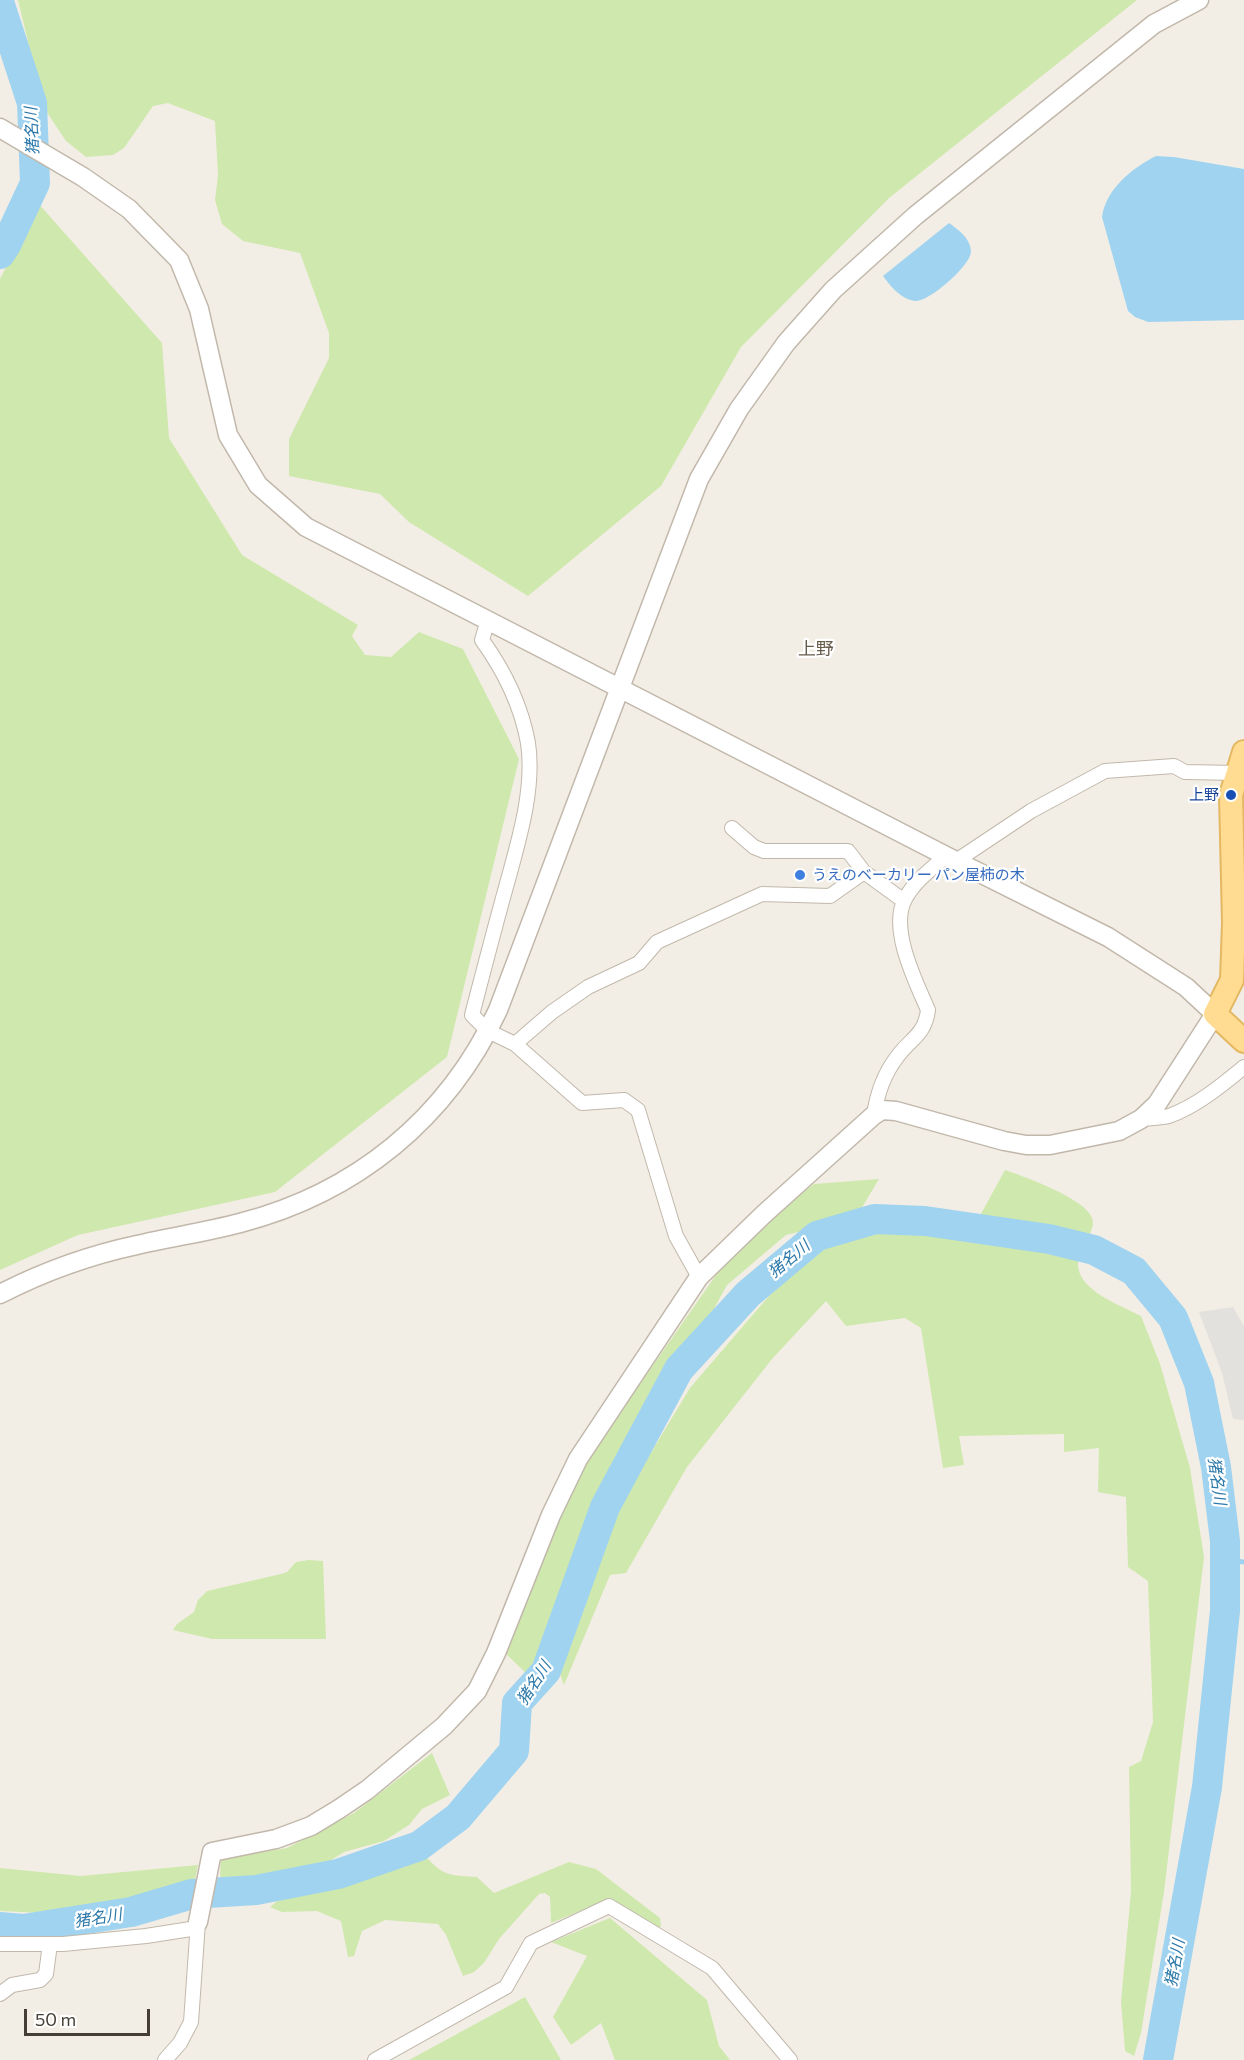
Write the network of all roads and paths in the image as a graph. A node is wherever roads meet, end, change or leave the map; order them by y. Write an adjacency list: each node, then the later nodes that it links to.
1 (1199, 0): 4 (street)
2 (0, 128): 3 (street)
3 (488, 620): 4 (street); 11 (street)
4 (619, 687): 7 (street); 11 (street)
5 (1241, 762): 7 (street); 10 (main road)
6 (732, 828): 8 (street)
7 (951, 858): 9 (street); 10 (street)
8 (864, 872): 9 (street); 13 (street)
9 (904, 901): 15 (street)
10 (1215, 1014): 12 (main road); 16 (street)
11 (488, 1031): 13 (street); 18 (street)
12 (1244, 1041)
13 (516, 1044): 17 (street)
14 (1244, 1066): 16 (street)
15 (874, 1115): 16 (street); 17 (street)
16 (1141, 1119)
17 (699, 1277): 19 (street)
18 (0, 1294)
19 (197, 1925): 21 (street); 23 (street)
20 (0, 1944): 21 (street)
21 (50, 1944): 22 (street)
22 (0, 1994)
23 (165, 2060)
24 (375, 2060): 25 (street)
25 (790, 2060)

